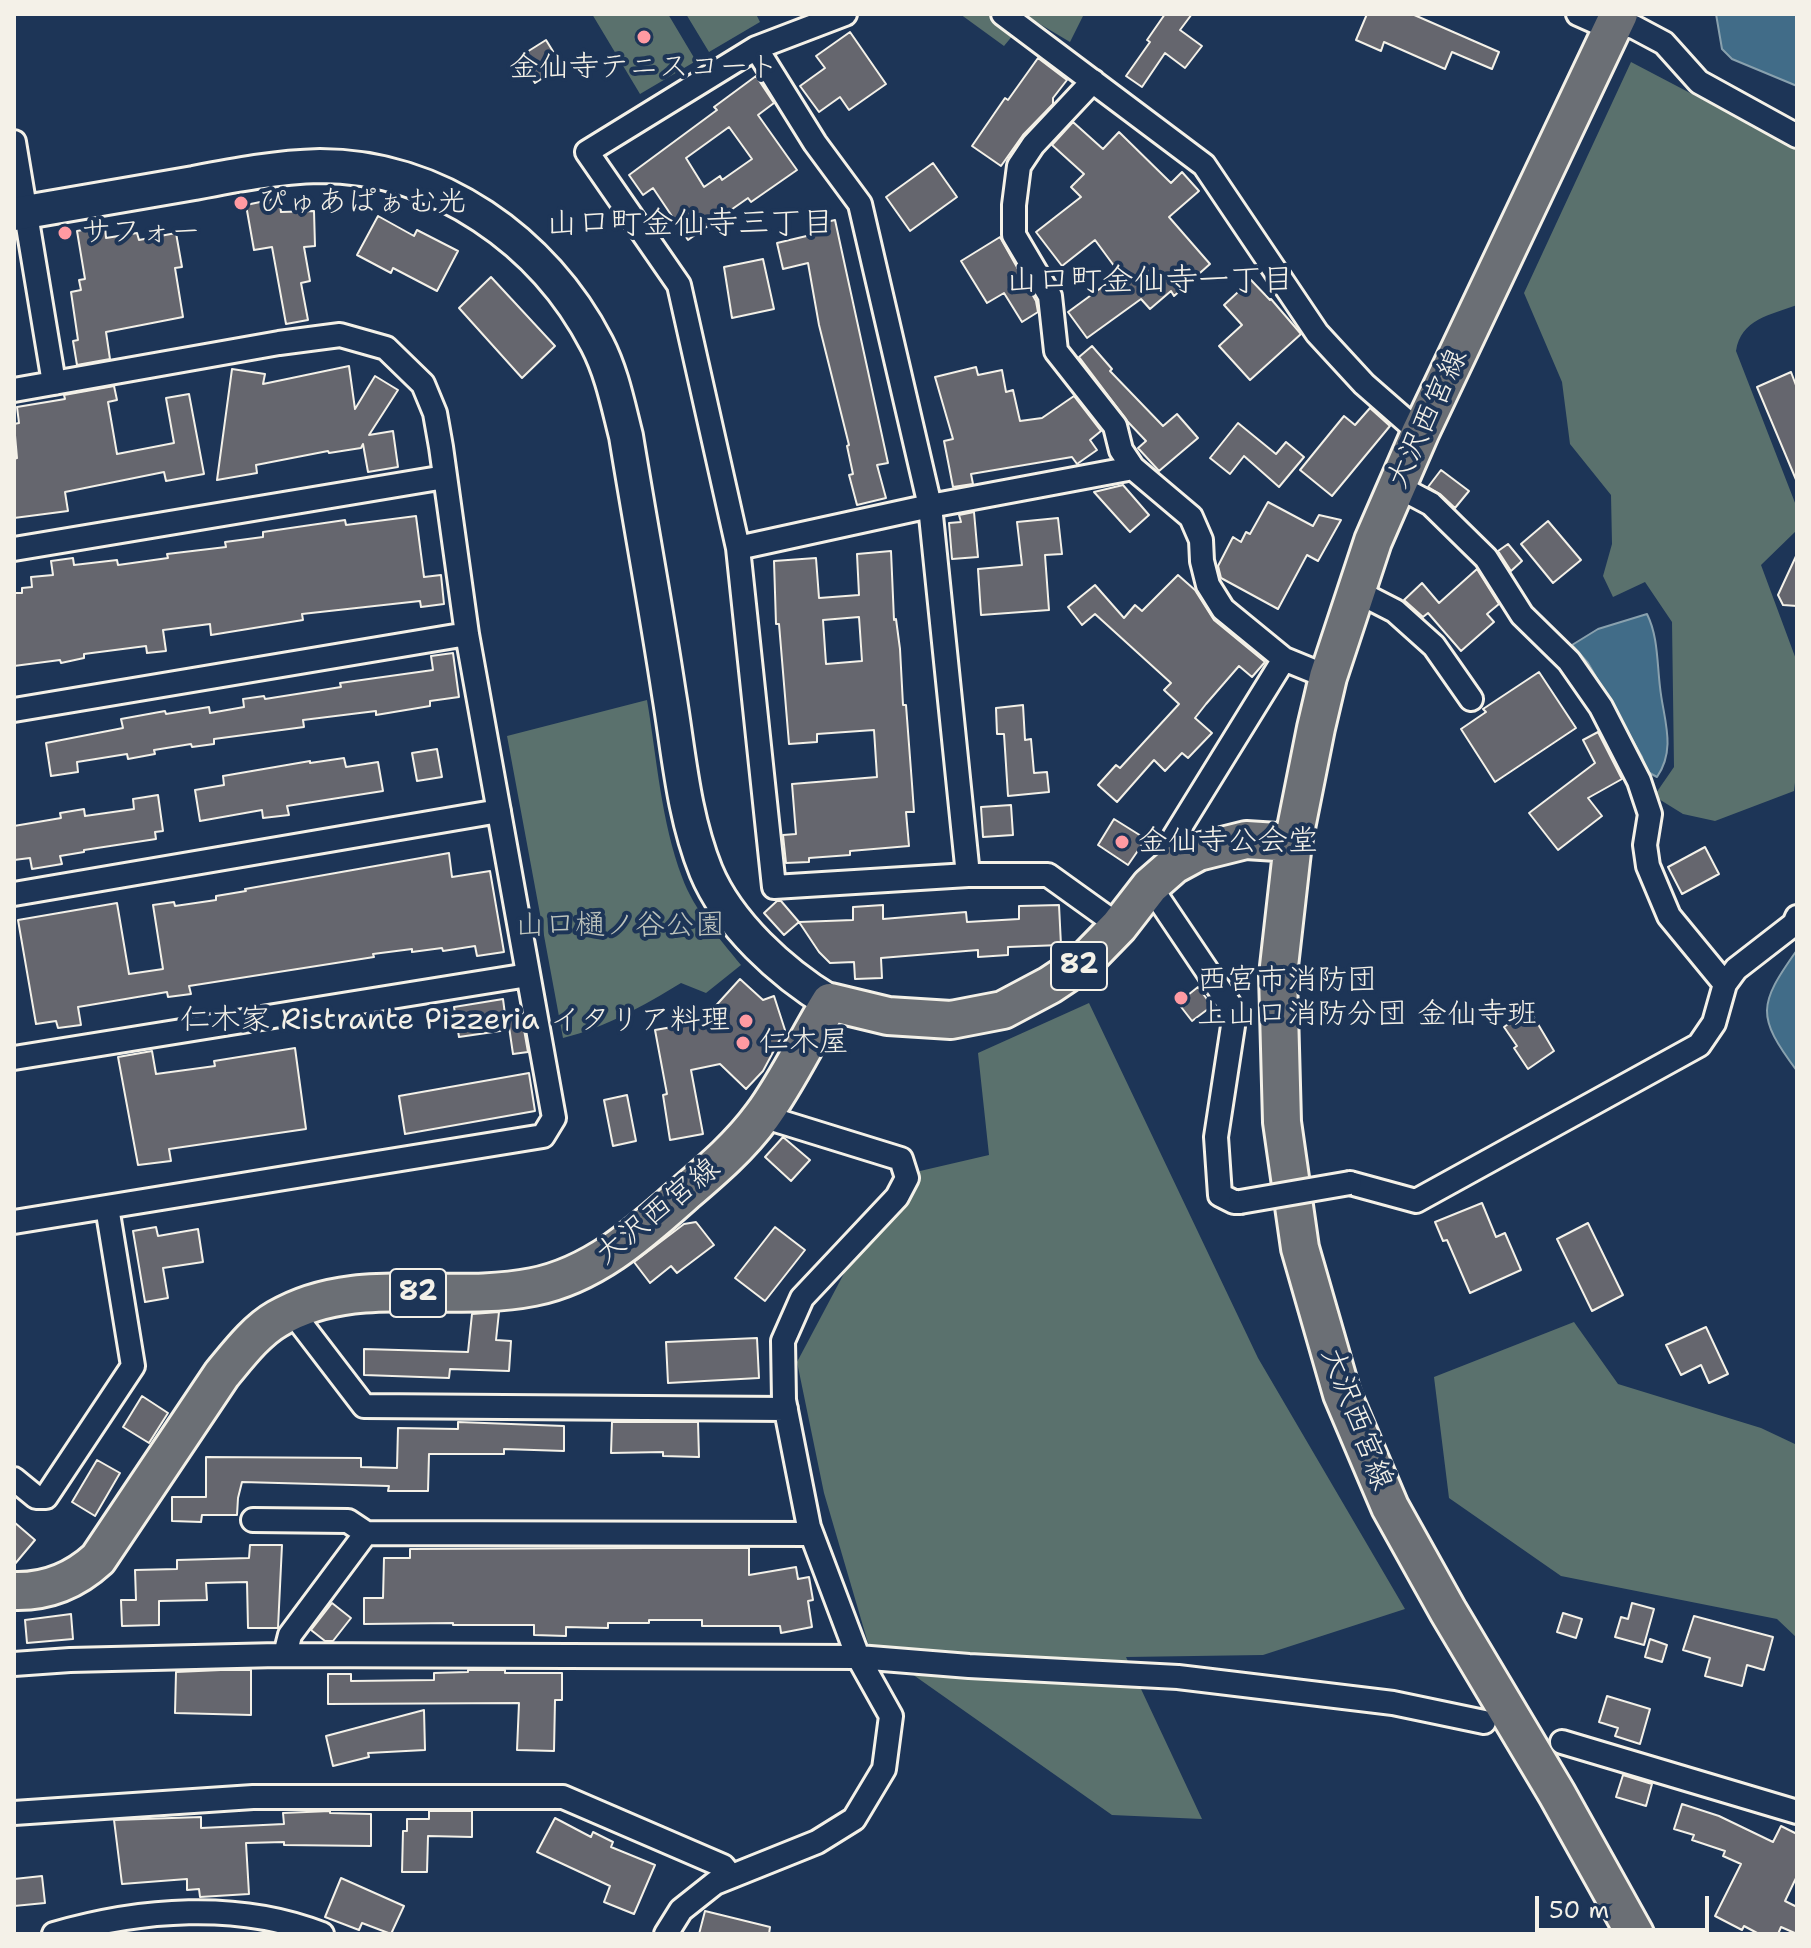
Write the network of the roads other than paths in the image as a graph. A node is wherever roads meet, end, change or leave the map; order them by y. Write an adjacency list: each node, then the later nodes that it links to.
1 (845, 14): 5 (street)
2 (1003, 14): 6 (street)
3 (1578, 14): 4 (street)
4 (1617, 18): 7 (street); 12 (main road, 大沢西宮線)
5 (756, 48): 16 (street); 17 (street)
6 (1093, 81): 12 (street); 13 (street)
7 (1797, 136)
8 (14, 142): 9 (street)
9 (20, 213): 10 (street); 34 (street)
10 (54, 383): 11 (street); 14 (street)
11 (14, 390)
12 (1420, 433): 15 (main road, 大沢西宮線)
13 (1133, 468): 16 (street); 21 (street)
14 (445, 477): 18 (street); 20 (street)
15 (1397, 486): 19 (main road, 大沢西宮線); 33 (street)
16 (930, 506): 17 (street); 27 (street)
17 (738, 548): 27 (street)
18 (14, 549)
19 (1356, 591): 22 (main road, 大沢西宮線); 23 (street)
20 (467, 634): 24 (street); 25 (street)
21 (1284, 659): 22 (street); 28 (street)
22 (1328, 677): 26 (main road, 大沢西宮線)
23 (1471, 699)
24 (14, 710)
25 (499, 811): 29 (street); 32 (street)
26 (1293, 843): 28 (main road, 82); 57 (main road, 大沢西宮線)
27 (968, 875): 31 (street)
28 (1162, 875): 31 (main road, 82); 33 (street, bridge)
29 (14, 894)
30 (1797, 917): 33 (street)
31 (1119, 926): 34 (main road, 82)
32 (528, 975): 35 (street); 37 (street)
33 (1725, 984)
34 (830, 1002): 36 (main road, 大沢西宮線 / 82)
35 (14, 1058)
36 (762, 1116): 39 (main road, 大沢西宮線 / 82); 40 (street)
37 (107, 1207): 38 (street); 41 (street)
38 (14, 1222)
39 (292, 1312): 40 (street); 45 (main road, 大沢西宮線 / 82)
40 (786, 1409): 44 (street)
41 (14, 1479)
42 (253, 1520): 43 (street)
43 (366, 1533): 44 (street); 46 (street)
44 (811, 1534): 47 (street)
45 (14, 1591)
46 (285, 1655): 47 (street); 48 (street)
47 (858, 1657): 49 (street); 53 (street)
48 (14, 1664)
49 (1484, 1722)
50 (1562, 1742): 51 (street)
51 (1797, 1812)
52 (14, 1813): 53 (street)
53 (731, 1876): 56 (street)
54 (54, 1934): 55 (street)
55 (322, 1934)
56 (666, 1934)
57 (1635, 1934)

